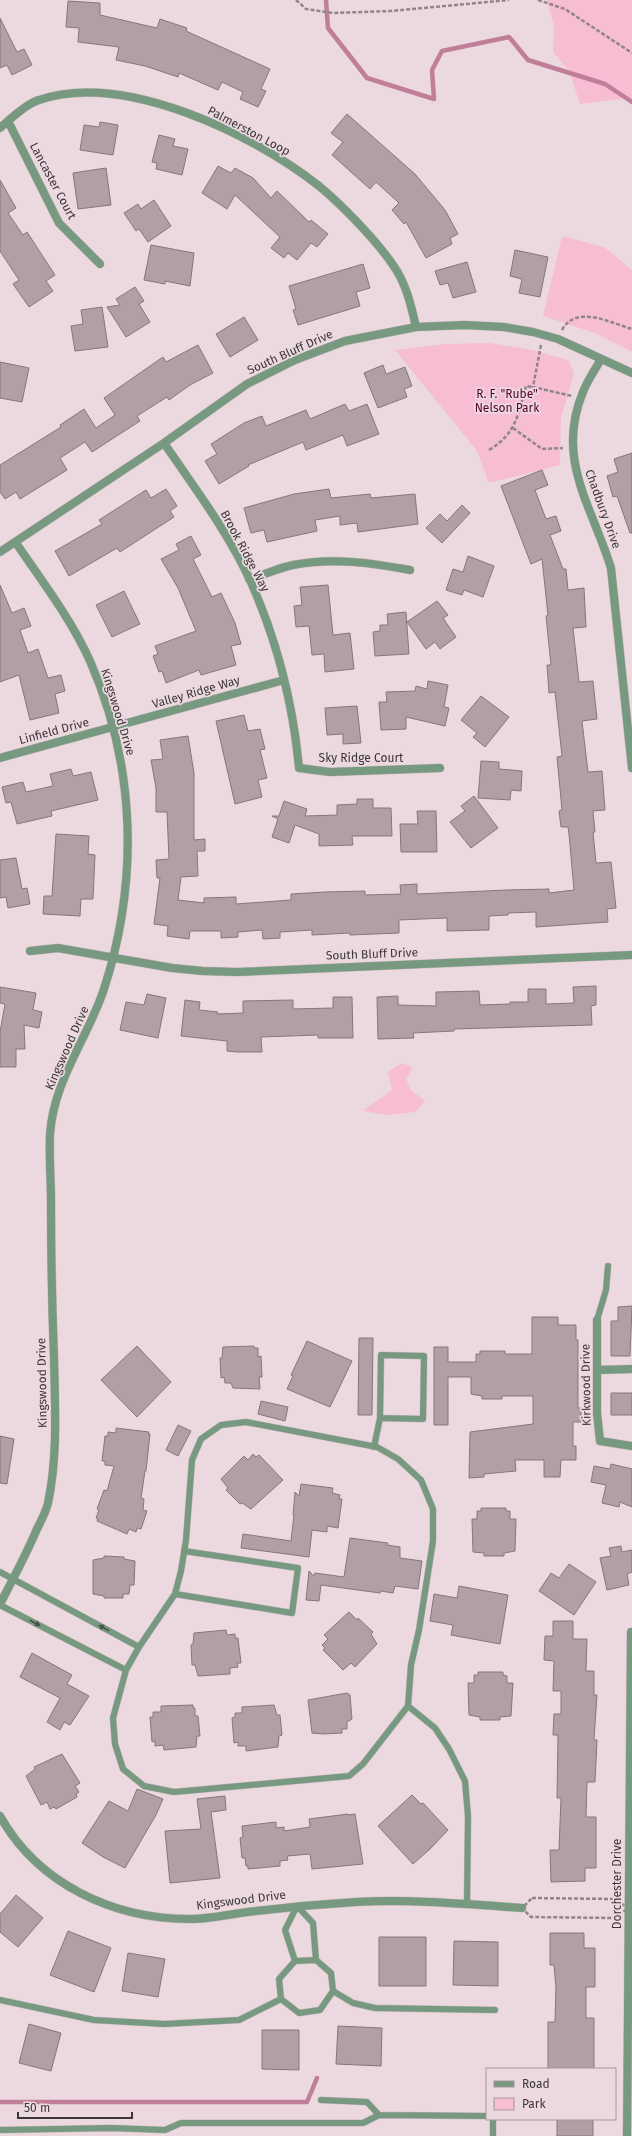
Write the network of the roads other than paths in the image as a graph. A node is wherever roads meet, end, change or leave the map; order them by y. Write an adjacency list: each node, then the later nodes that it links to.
1 (8, 121): 2 (street, Palmerston Loop); 3 (street, Lancaster Court); 4 (street, Palmerston Loop)
2 (0, 128)
3 (100, 264)
4 (416, 327): 5 (street, South Bluff Drive); 7 (street, South Bluff Drive)
5 (601, 359): 6 (street, South Bluff Drive); 16 (street, Chadbury Drive)
6 (632, 373)
7 (164, 443): 8 (street, South Bluff Drive); 11 (street, Brook Ridge Way)
8 (16, 543): 9 (street, South Bluff Drive); 13 (street, Kingswood Drive)
9 (0, 552)
10 (410, 570): 11 (street)
11 (249, 579): 12 (street, Brook Ridge Way)
12 (284, 680): 13 (street, Valley Ridge Way); 15 (street, Sky Ridge Court)
13 (113, 728): 14 (street, Linfield Drive); 19 (street, Kingswood Drive)
14 (0, 758)
15 (440, 768)
16 (632, 768)
17 (30, 951): 19 (street, South Bluff Drive)
18 (632, 955): 19 (street, South Bluff Drive)
19 (114, 958): 29 (street, Kingswood Drive)
20 (608, 1266): 21 (lane)
21 (598, 1320): 22 (street, Kirkwood Drive)
22 (597, 1370): 23 (street); 25 (street, Kirkwood Drive)
23 (632, 1370)
24 (380, 1418): 24 (lane); 26 (lane)
25 (632, 1446)
26 (374, 1447): 27 (lane); 35 (lane)
27 (184, 1551): 30 (lane); 30 (lane)
28 (0, 1572): 29 (lane)
29 (14, 1578): 31 (street, Kingswood Drive); 33 (lane, one-way to 29)
30 (174, 1594): 33 (lane)
31 (0, 1604): 34 (lane, one-way to 34)
32 (631, 1632): 36 (street, Dorchester Drive)
33 (139, 1646): 34 (lane)
34 (126, 1670): 35 (lane)
35 (408, 1706): 38 (lane)
36 (631, 1708): 41 (street, Dorchester Drive)
37 (0, 1816): 39 (street, Kingswood Drive)
38 (466, 1904): 39 (street, Kingswood Drive); 40 (street, Kingswood Drive)
39 (297, 1906): 42 (lane); 43 (lane)
40 (522, 1908)
41 (631, 1908): 54 (street, Dorchester Drive)
42 (316, 1960): 43 (lane); 44 (lane)
43 (295, 1961): 45 (lane)
44 (333, 1991): 45 (lane); 47 (lane)
45 (281, 1999): 46 (lane)
46 (0, 2000)
47 (495, 2010)
48 (321, 2100): 49 (lane)
49 (379, 2115): 50 (lane); 52 (lane)
50 (486, 2116)
51 (493, 2120): 53 (lane)
52 (0, 2130)
53 (493, 2136)
54 (627, 2136)

